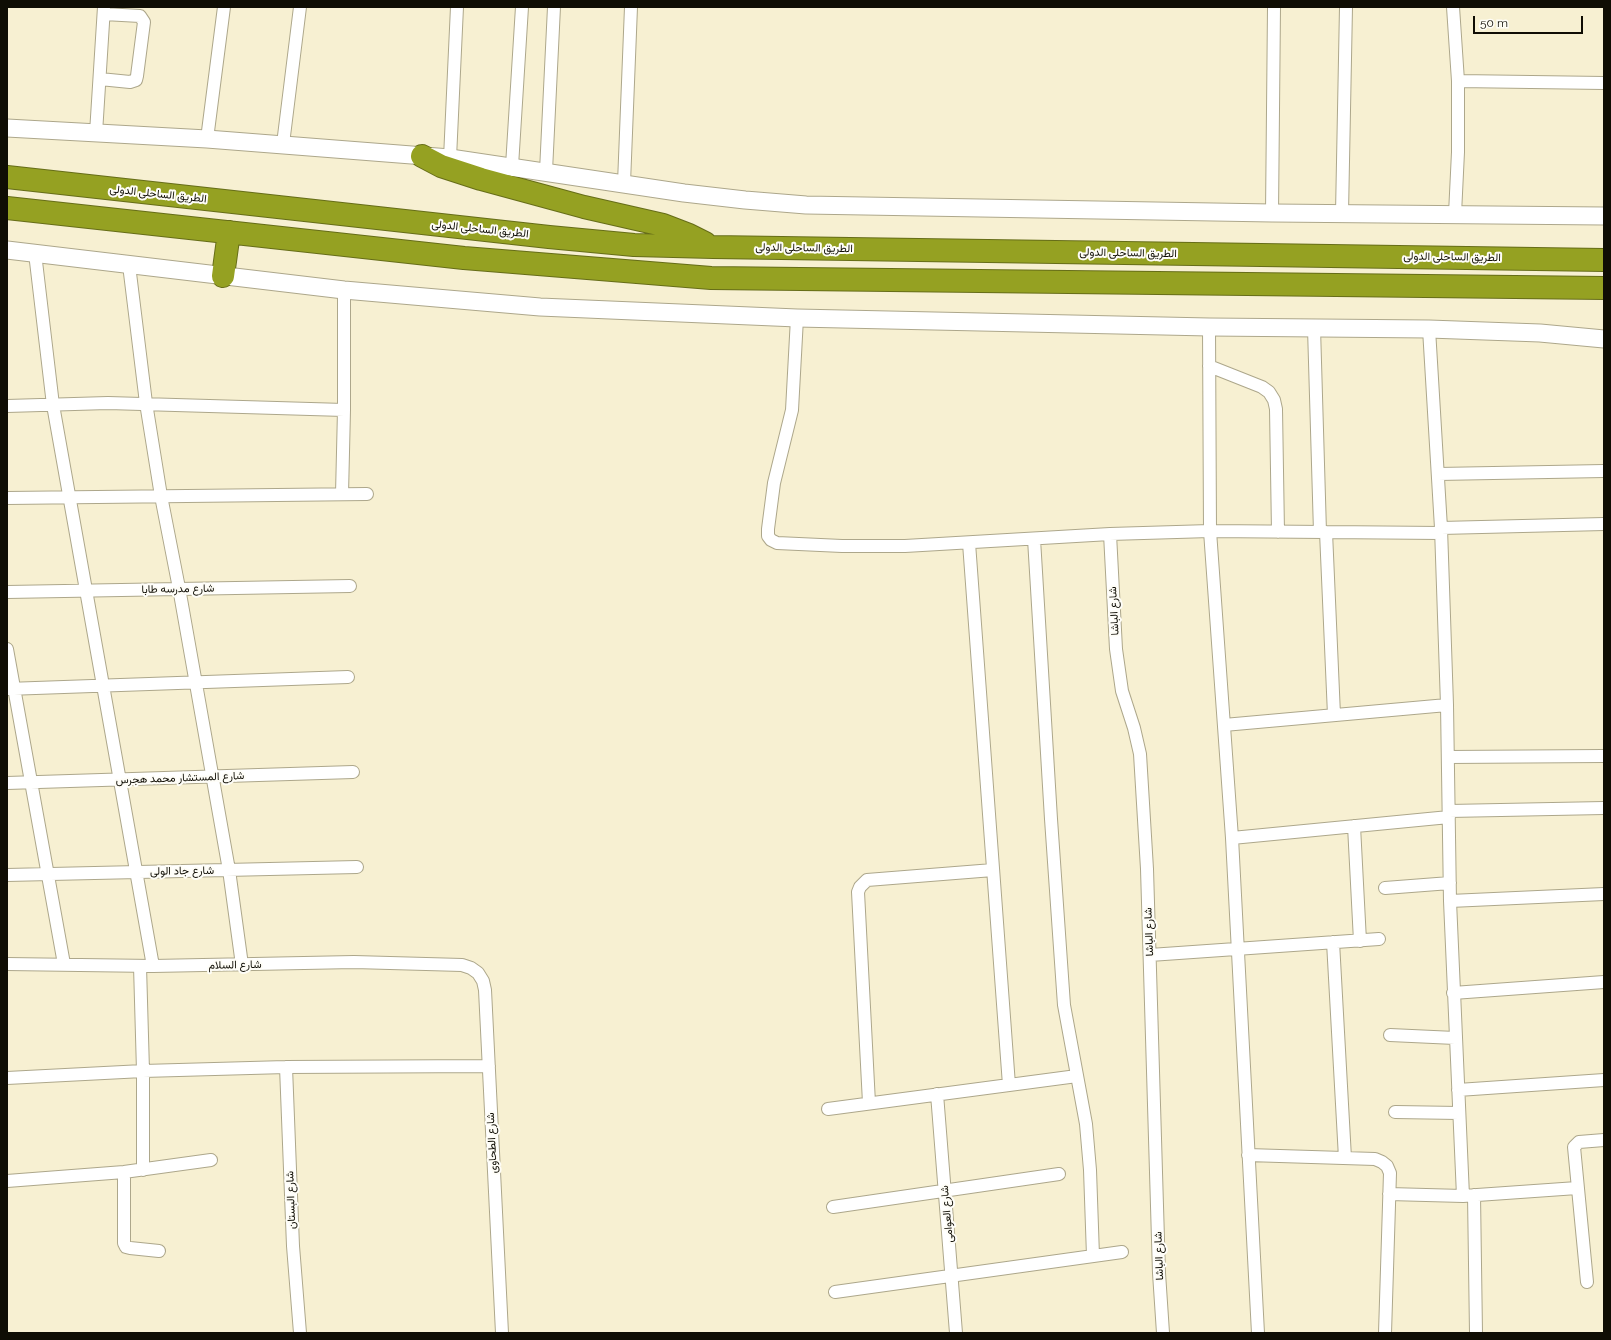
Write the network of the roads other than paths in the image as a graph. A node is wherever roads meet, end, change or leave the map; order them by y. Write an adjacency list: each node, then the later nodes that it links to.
1 (224, 7): 16 (street)
2 (300, 7): 17 (street)
3 (457, 7): 19 (street)
4 (522, 7): 20 (street)
5 (554, 7): 21 (street)
6 (631, 7): 23 (street)
7 (1274, 7): 25 (street)
8 (1346, 7): 26 (street)
9 (1453, 7): 12 (street)
10 (104, 10): 11 (street); 11 (street)
11 (100, 79): 15 (street)
12 (1458, 81): 13 (street); 27 (street)
13 (1604, 83)
14 (7, 128): 15 (street)
15 (96, 132): 16 (street)
16 (207, 139): 17 (street)
17 (283, 144): 18 (street)
18 (422, 156): 19 (street); 30 (highway)
19 (450, 158): 20 (street)
20 (512, 166): 21 (street)
21 (546, 171): 23 (street)
22 (7, 177): 30 (highway, الطريق الساحلى الدولى)
23 (624, 183): 25 (street)
24 (7, 208): 29 (highway)
25 (1272, 213): 26 (street)
26 (1342, 213): 27 (street)
27 (1455, 214): 28 (street)
28 (1604, 216)
29 (229, 232): 35 (highway); 36 (highway)
30 (713, 247): 33 (highway, الطريق الساحلى الدولى)
31 (7, 250): 32 (street)
32 (35, 253): 34 (street); 45 (street)
33 (1604, 260)
34 (129, 265): 35 (street); 44 (street)
35 (223, 276): 37 (street)
36 (1604, 288)
37 (344, 290): 38 (street); 47 (street)
38 (797, 318): 39 (street); 62 (street)
39 (1209, 327): 40 (street); 43 (street)
40 (1314, 328): 41 (street); 59 (street)
41 (1429, 329): 42 (street); 49 (street)
42 (1604, 339)
43 (1209, 366): 57 (street); 58 (street)
44 (146, 403): 45 (street); 47 (street); 52 (street)
45 (53, 405): 46 (street); 54 (street)
46 (7, 406)
47 (344, 410): 50 (street)
48 (1604, 471): 49 (street)
49 (1438, 474): 56 (street)
50 (342, 494): 51 (street); 52 (street)
51 (367, 494)
52 (161, 496): 54 (street); 64 (street)
53 (7, 498): 54 (street)
54 (69, 498): 65 (street)
55 (1604, 524): 56 (street)
56 (1441, 530): 59 (street); 72 (street)
57 (1210, 531): 58 (street); 60 (street); 74 (street)
58 (1278, 532): 59 (street)
59 (1323, 532): 73 (street)
60 (1110, 534): 61 (street); 100 (street, شارع الباشا)
61 (1034, 539): 62 (street); 114 (street)
62 (969, 543): 88 (street)
63 (350, 586): 64 (street, شارع مدرسه طابا)
64 (179, 588): 65 (street, شارع مدرسه طابا); 69 (street)
65 (86, 591): 66 (street, شارع مدرسه طابا); 70 (street)
66 (7, 592)
67 (7, 649): 71 (street)
68 (348, 677): 69 (street)
69 (196, 682): 70 (street); 78 (street)
70 (104, 686): 71 (street); 79 (street)
71 (10, 689): 81 (street)
72 (1447, 704): 73 (street); 76 (street)
73 (1334, 715): 74 (street)
74 (1224, 725): 85 (street)
75 (1604, 756): 76 (street)
76 (1448, 757): 83 (street)
77 (353, 772): 78 (street, شارع المستشار محمد هجرس)
78 (212, 777): 79 (street, شارع المستشار محمد هجرس); 87 (street)
79 (120, 780): 81 (street, شارع المستشار محمد هجرس); 89 (street)
80 (7, 783): 81 (street, شارع المستشار محمد هجرس)
81 (31, 783): 90 (street)
82 (1604, 808): 83 (street)
83 (1449, 814): 84 (street); 92 (street)
84 (1354, 826): 85 (street); 97 (street)
85 (1232, 838): 99 (street)
86 (357, 867): 87 (street, شارع جاد الولى)
87 (229, 870): 89 (street, شارع جاد الولى); 103 (street)
88 (993, 870): 117 (street); 120 (street)
89 (137, 872): 90 (street, شارع جاد الولى); 106 (street)
90 (47, 874): 91 (street, شارع جاد الولى); 102 (street)
91 (7, 875)
92 (1450, 883): 93 (street); 95 (street)
93 (1385, 888)
94 (1604, 894): 95 (street)
95 (1450, 901): 108 (street)
96 (1379, 940): 97 (street)
97 (1360, 941): 98 (street)
98 (1333, 942): 99 (street); 126 (street)
99 (1238, 949): 100 (street); 125 (street)
100 (1150, 955): 146 (street, شارع الباشا)
101 (7, 964): 102 (street, شارع السلام)
102 (64, 964): 105 (street, شارع السلام)
103 (242, 965): 104 (street, شارع السلام); 106 (street, شارع السلام)
104 (462, 965): 111 (street, شارع الطحاوى)
105 (140, 966): 106 (street, شارع السلام); 113 (street)
106 (153, 966)
107 (1604, 982): 108 (street)
108 (1453, 992): 110 (street)
109 (1390, 1035): 110 (street)
110 (1455, 1038): 118 (street)
111 (489, 1066): 112 (street); 144 (street, شارع الطحاوى)
112 (286, 1067): 113 (street); 143 (street, شارع البستان)
113 (143, 1071): 115 (street); 128 (street)
114 (1077, 1076): 117 (street); 139 (street)
115 (7, 1078)
116 (1604, 1080): 118 (street)
117 (1009, 1085): 119 (street)
118 (1458, 1090): 123 (street)
119 (937, 1094): 120 (street); 133 (street, شارع العوامى)
120 (869, 1103): 121 (street)
121 (828, 1109)
122 (1395, 1112): 123 (street)
123 (1459, 1113): 135 (street)
124 (1604, 1140): 132 (street)
125 (1248, 1156): 126 (street); 147 (street)
126 (1345, 1158): 134 (street)
127 (211, 1160): 128 (street)
128 (143, 1170): 129 (street)
129 (124, 1172): 131 (street); 137 (street)
130 (1059, 1174): 133 (street)
131 (7, 1181)
132 (1577, 1188): 135 (street); 141 (street)
133 (945, 1190): 136 (street); 140 (street, شارع العوامى)
134 (1389, 1194): 135 (street); 148 (street)
135 (1468, 1195): 149 (street)
136 (832, 1207)
137 (159, 1251)
138 (1122, 1252): 139 (street)
139 (1093, 1256): 140 (street)
140 (952, 1275): 142 (street); 145 (street, شارع العوامى)
141 (1587, 1282)
142 (835, 1292)
143 (300, 1333)
144 (502, 1333)
145 (956, 1333)
146 (1163, 1333)
147 (1258, 1333)
148 (1385, 1333)
149 (1476, 1333)

